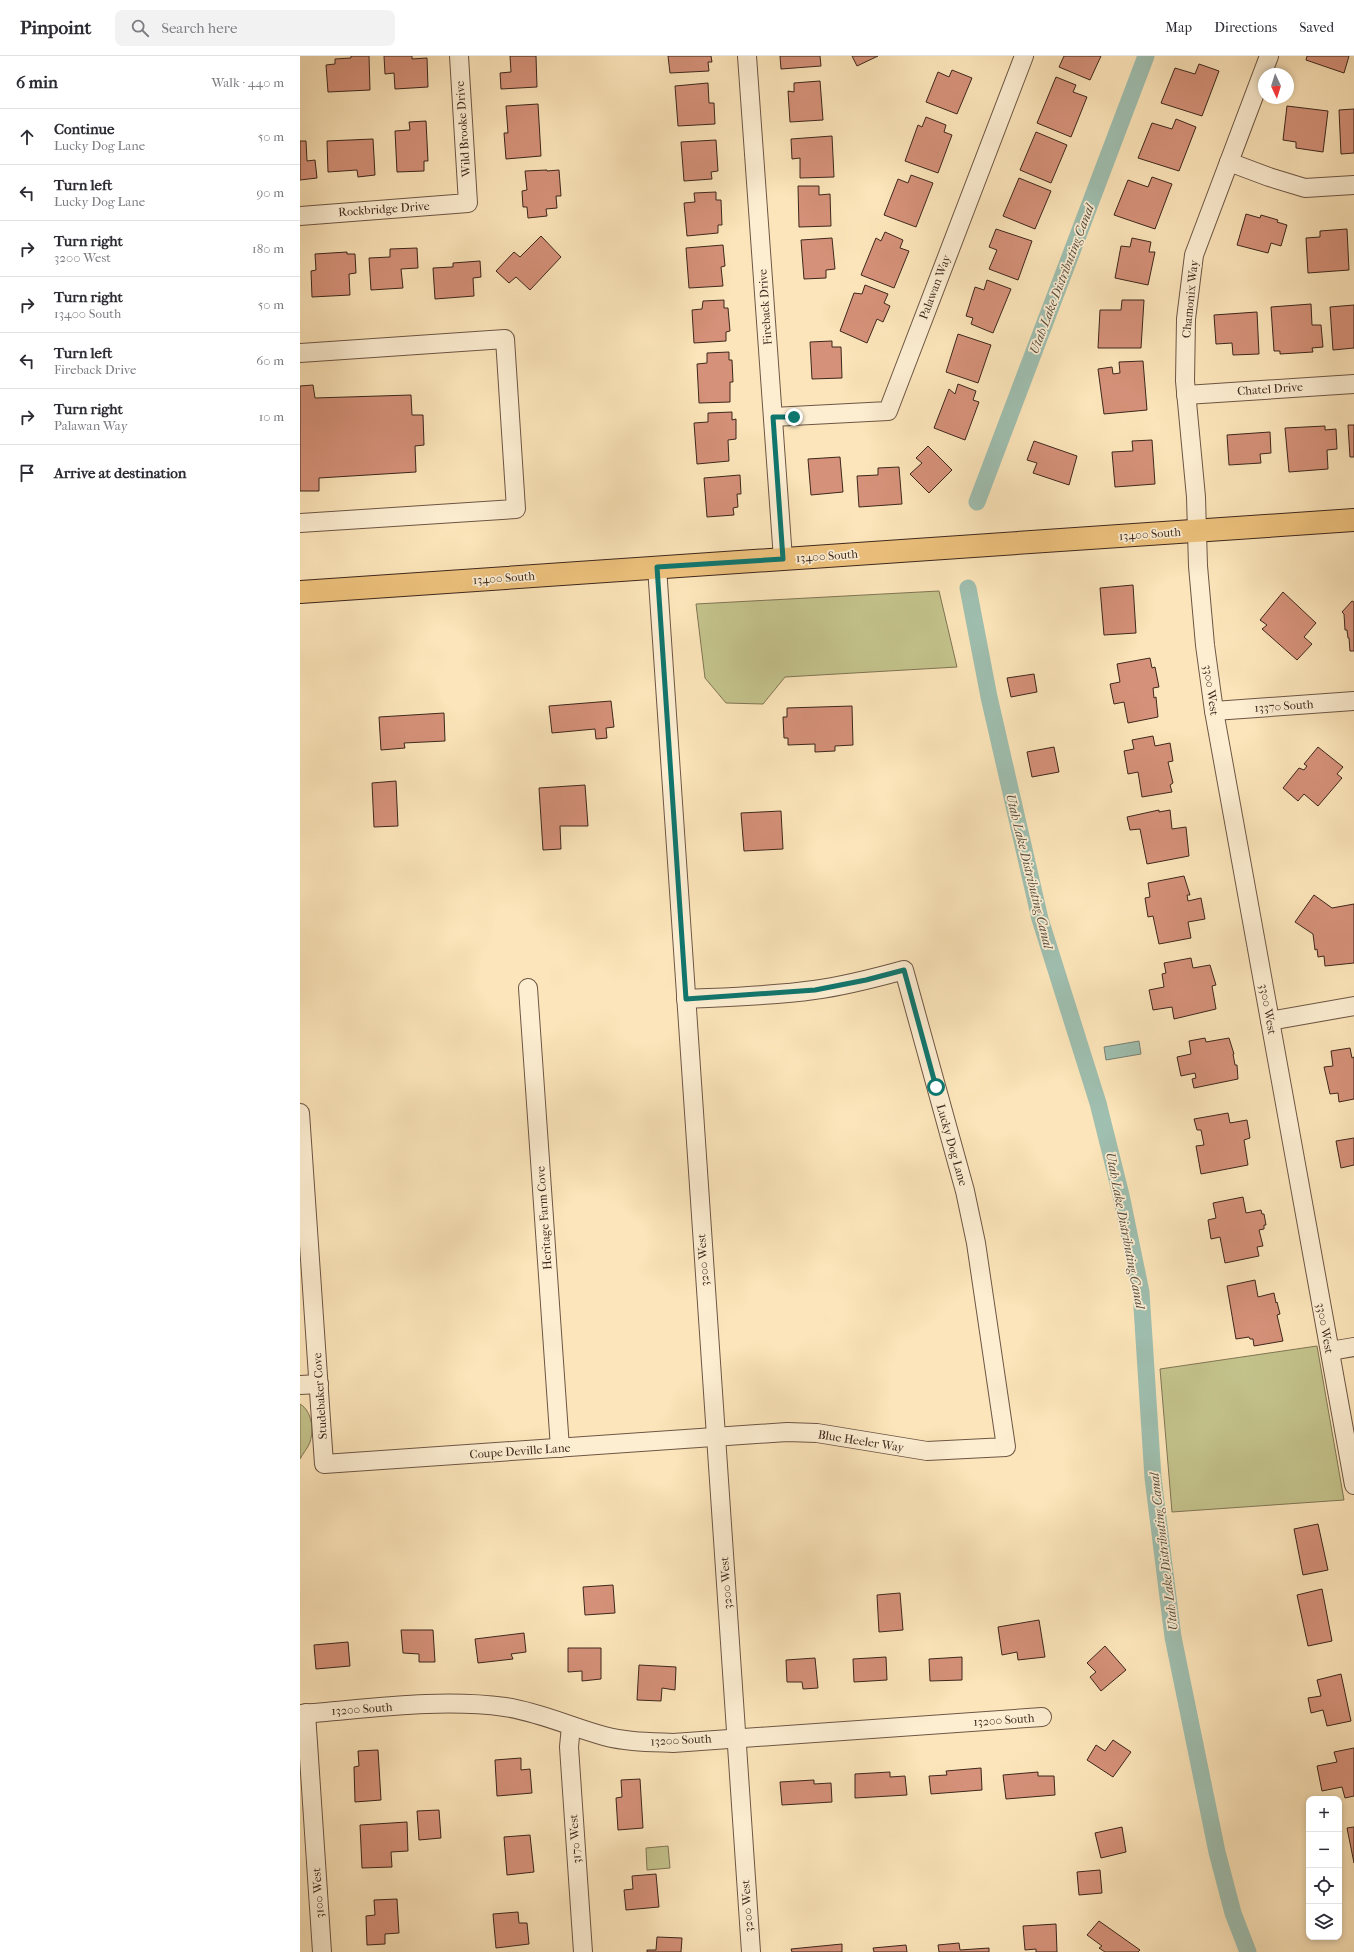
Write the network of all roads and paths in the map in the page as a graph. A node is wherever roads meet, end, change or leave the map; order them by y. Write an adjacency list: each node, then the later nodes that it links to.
1 (459, 56): 7 (street, Wild Brooke Drive)
2 (747, 56): 12 (street, Fireback Drive)
3 (1024, 56): 12 (street, Palawan Way)
4 (1269, 56): 5 (street, Chamonix Way)
5 (1229, 162): 6 (street); 11 (street, Chamonix Way)
6 (1354, 185)
7 (468, 203): 8 (street, Rockbridge Drive)
8 (300, 216)
9 (300, 353): 14 (street)
10 (1354, 384): 11 (street, Chatel Drive)
11 (1186, 395): 15 (street, Chamonix Way)
12 (773, 417): 16 (street, Fireback Drive)
13 (1354, 520): 15 (main road, 13400 South)
14 (300, 523)
15 (1198, 531): 16 (main road, 13400 South); 20 (street, 3300 West)
16 (783, 559): 17 (main road, 13400 South)
17 (657, 567): 18 (main road, 13400 South); 22 (street, 3200 West)
18 (300, 592)
19 (1354, 701): 20 (street, 13370 South)
20 (1214, 711): 24 (street, 3300 West)
21 (528, 988): 31 (street, Heritage Farm Cove)
22 (686, 999): 30 (street, 3200 West); 32 (street, Lucky Dog Lane)
23 (1354, 1006): 24 (street)
24 (1270, 1021): 27 (street, 3300 West)
25 (300, 1113): 28 (street, Studebaker Cove)
26 (1354, 1347): 27 (street)
27 (1330, 1351): 34 (street, 3300 West)
28 (319, 1384): 29 (street); 33 (street, Studebaker Cove)
29 (300, 1385)
30 (715, 1438): 31 (street, Coupe Deville Lane); 32 (street, Blue Heeler Way); 38 (street, 3200 West)
31 (560, 1448): 33 (street, Coupe Deville Lane)
32 (1006, 1448)
33 (324, 1464)
34 (1354, 1485)
35 (303, 1714): 37 (street, 13200 South); 39 (street, 3100 West)
36 (1042, 1717): 38 (street, 13200 South)
37 (571, 1726): 38 (street, 13200 South); 40 (street, 3170 West)
38 (736, 1738): 41 (street, 3200 West)
39 (322, 1952)
40 (583, 1952)
41 (750, 1952)

